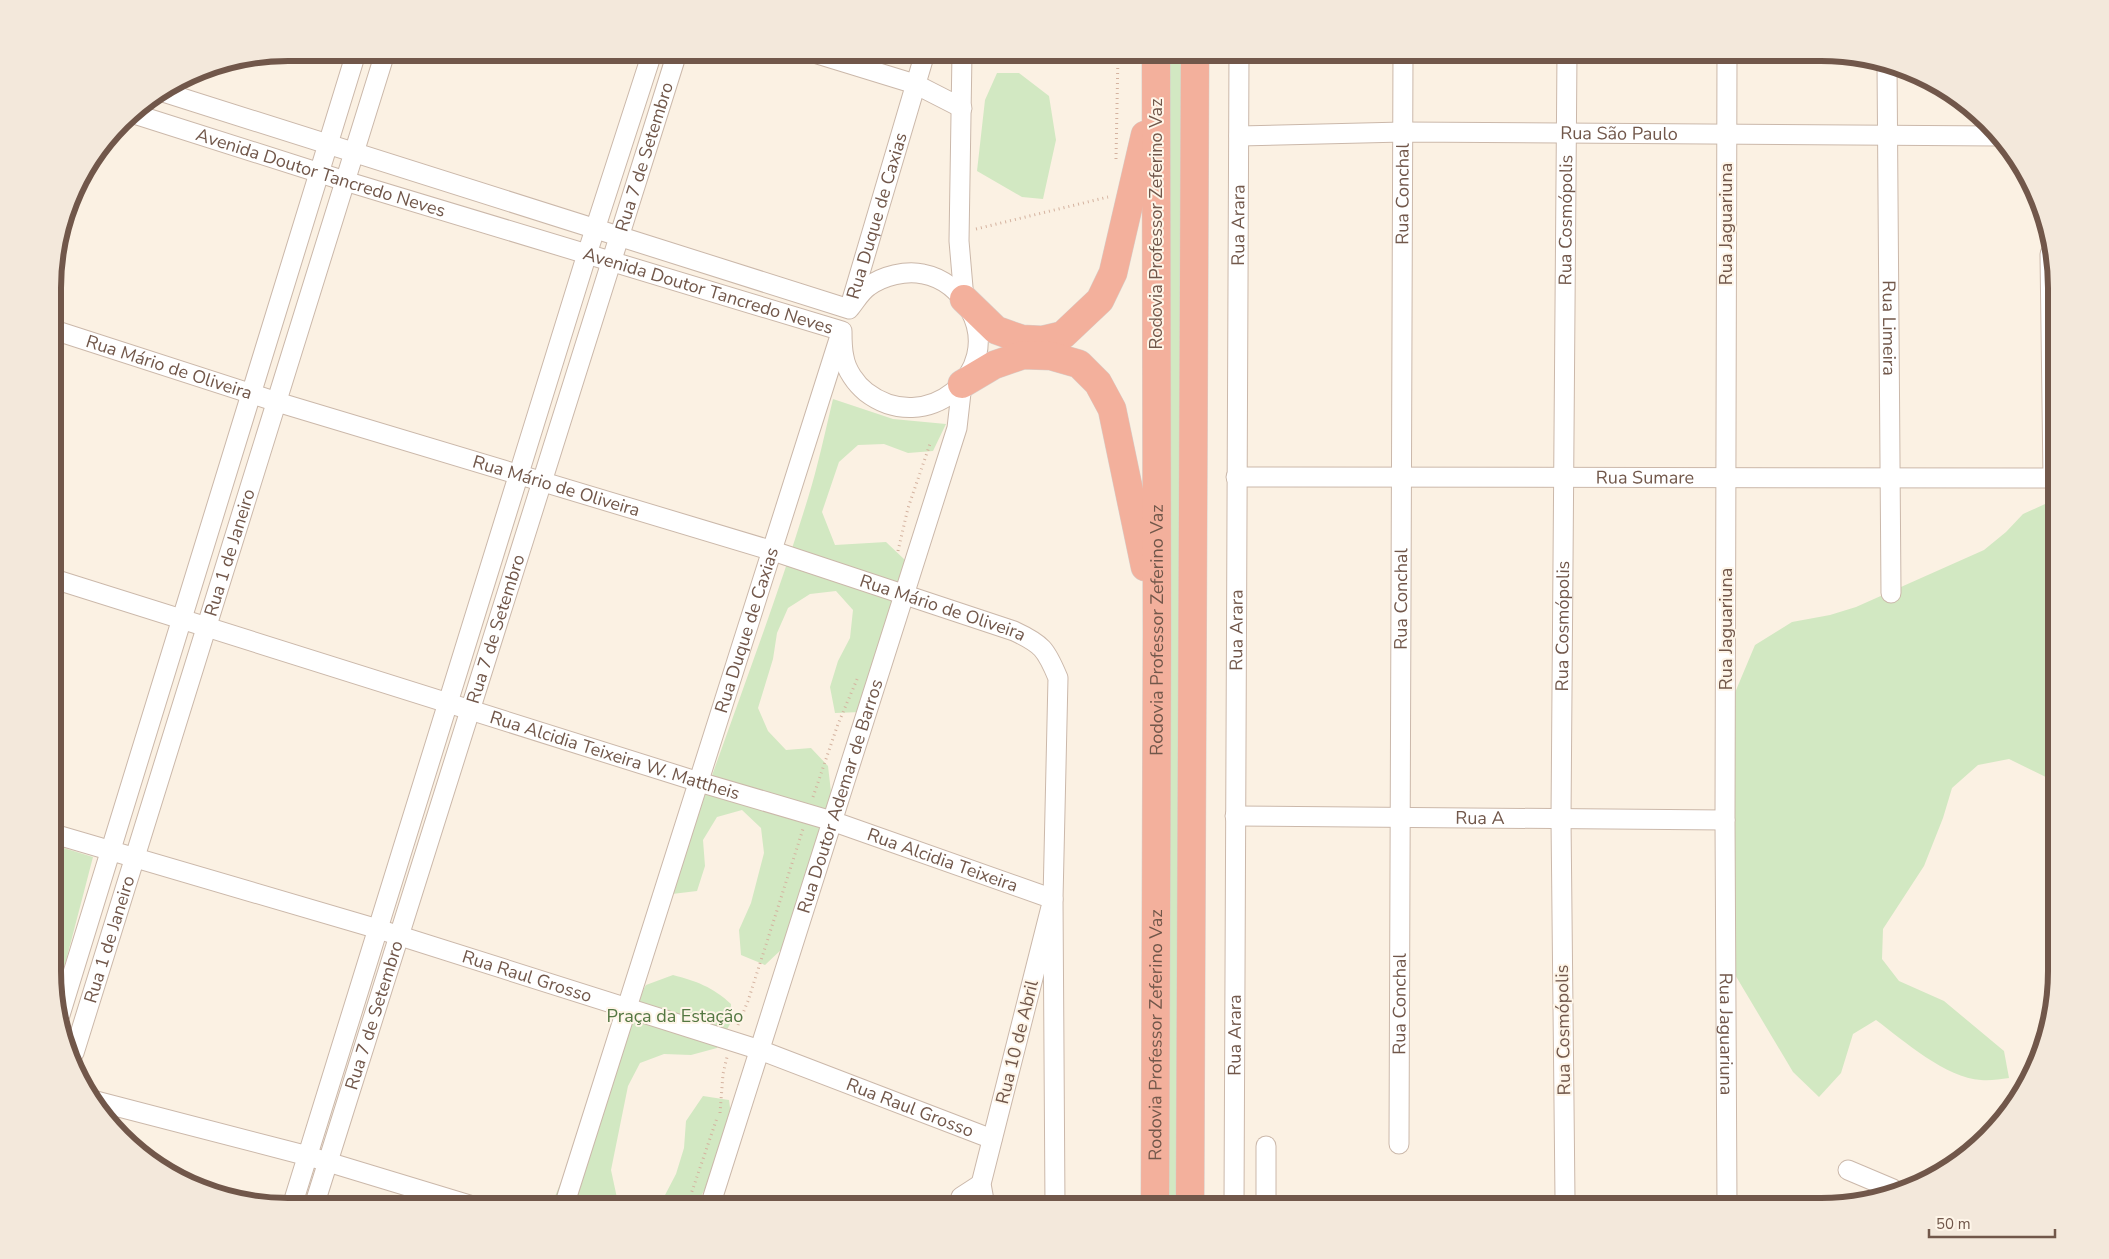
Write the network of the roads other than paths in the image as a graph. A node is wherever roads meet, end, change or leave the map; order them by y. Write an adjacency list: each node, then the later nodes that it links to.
1 (353, 61): 26 (street, Rua 1 de Janeiro)
2 (382, 61): 27 (street, Rua 1 de Janeiro)
3 (649, 61): 30 (street, Rua 7 de Setembro)
4 (674, 61): 31 (street, Rua 7 de Setembro)
5 (842, 61): 15 (street)
6 (922, 61): 15 (street, Rua Duque de Caxias)
7 (962, 61): 18 (street)
8 (1156, 61): 16 (highway, Rodovia Professor Zeferino Vaz)
9 (1195, 61): 92 (highway, Rodovia Professor Zeferino Vaz)
10 (1238, 61): 24 (street, Rua Arara)
11 (1403, 61): 20 (street, Rua Conchal)
12 (1567, 61): 21 (street, Rua Cosmópolis)
13 (1727, 61): 22 (street, Rua Jaguariuna)
14 (1887, 71): 23 (street, Rua Limeira)
15 (915, 84): 18 (street); 35 (street, Rua Duque de Caxias)
16 (1155, 89): 34 (highway); 55 (highway, Rodovia Professor Zeferino Vaz)
17 (171, 95): 26 (street, Avenida Doutor Tancredo Neves)
18 (962, 108): 34 (street)
19 (141, 116): 28 (street, Avenida Doutor Tancredo Neves)
20 (1403, 132): 21 (street, Rua São Paulo); 24 (street, Rua São Paulo); 43 (street, Rua Conchal)
21 (1566, 133): 22 (street, Rua São Paulo); 44 (street, Rua Cosmópolis)
22 (1727, 134): 23 (street, Rua São Paulo); 45 (street, Rua Jaguariuna)
23 (1887, 135): 25 (street, Rua São Paulo); 46 (street, Rua Limeira)
24 (1239, 136): 42 (street, Rua Arara)
25 (1988, 136)
26 (327, 144): 27 (street, Avenida Doutor Tancredo Neves); 28 (street, Rua 1 de Janeiro)
27 (354, 152): 29 (street, Rua 1 de Janeiro); 30 (street, Avenida Doutor Tancredo Neves)
28 (318, 172): 29 (street, Avenida Doutor Tancredo Neves); 39 (street, Rua 1 de Janeiro)
29 (345, 181): 32 (street, Avenida Doutor Tancredo Neves); 40 (street, Rua 1 de Janeiro)
30 (595, 228): 31 (street, Avenida Doutor Tancredo Neves); 32 (street, Rua 7 de Setembro)
31 (619, 236): 33 (street, Rua 7 de Setembro); 35 (street, Avenida Doutor Tancredo Neves)
32 (587, 254): 33 (street, Avenida Doutor Tancredo Neves); 41 (street, Rua 7 de Setembro)
33 (611, 262): 36 (street, Avenida Doutor Tancredo Neves); 48 (street, Rua 7 de Setembro)
34 (964, 299): 35 (street, Avenida Doutor Tancredo Neves); 38 (street, Avenida Doutor Tancredo Neves)
35 (849, 309): 36 (street, Rua Duque de Caxias)
36 (842, 331): 38 (street, Avenida Doutor Tancredo Neves); 49 (street, Rua Duque de Caxias)
37 (61, 332): 39 (street, Rua Mário de Oliveira)
38 (962, 384): 52 (street, Rua Doutor Ademar de Barros); 55 (highway)
39 (250, 393): 40 (street, Rua Mário de Oliveira); 53 (street, Rua 1 de Janeiro)
40 (277, 402): 41 (street, Rua Mário de Oliveira); 54 (street, Rua 1 de Janeiro)
41 (519, 474): 48 (street, Rua Mário de Oliveira); 56 (street, Rua 7 de Setembro)
42 (1236, 477): 43 (street, Rua Sumare); 59 (street, Rua Arara)
43 (1401, 477): 44 (street, Rua Sumare); 60 (street, Rua Conchal)
44 (1564, 478): 45 (street, Rua Sumare); 61 (street, Rua Cosmópolis)
45 (1726, 478): 46 (street, Rua Sumare); 62 (street, Rua Jaguariuna)
46 (1890, 478): 47 (street, Rua Sumare); 51 (street, Rua Limeira)
47 (2048, 478)
48 (542, 481): 49 (street, Rua Mário de Oliveira); 57 (street, Rua 7 de Setembro)
49 (773, 551): 52 (street, Rua Mário de Oliveira); 58 (street, Rua Duque de Caxias)
50 (61, 581): 53 (street, Rua Alcidia Teixeira W. Mattheis)
51 (1891, 593)
52 (904, 594): 63 (street, Rua Doutor Ademar de Barros); 67 (street, Rua Mário de Oliveira)
53 (181, 619): 54 (street, Rua Alcidia Teixeira W. Mattheis); 65 (street, Rua 1 de Janeiro)
54 (206, 627): 56 (street, Rua Alcidia Teixeira W. Mattheis); 66 (street, Rua 1 de Janeiro)
55 (1157, 635): 91 (highway, Rodovia Professor Zeferino Vaz)
56 (448, 703): 57 (street, Rua Alcidia Teixeira W. Mattheis); 68 (street, Rua 7 de Setembro)
57 (470, 710): 58 (street, Rua Alcidia Teixeira W. Mattheis); 69 (street, Rua 7 de Setembro)
58 (699, 782): 63 (street, Rua Alcidia Teixeira W. Mattheis); 71 (street, Rua Duque de Caxias)
59 (1235, 816): 60 (street, Rua A); 93 (street, Rua Arara)
60 (1399, 817): 61 (street, Rua A); 76 (street, Rua Conchal)
61 (1561, 819): 62 (street, Rua A); 95 (street, Rua Cosmópolis)
62 (1725, 820): 96 (street, Rua Jaguariuna)
63 (832, 821): 67 (street, Rua Alcidia Teixeira); 73 (street, Rua Doutor Ademar de Barros)
64 (61, 836): 65 (street, Rua Raul Grosso)
65 (110, 850): 66 (street, Rua Raul Grosso); 70 (street, Rua 1 de Janeiro)
66 (134, 858): 68 (street, Rua Raul Grosso); 72 (street, Rua 1 de Janeiro)
67 (1053, 899): 75 (street, Rua 10 de Abril); 90 (street)
68 (378, 929): 69 (street, Rua Raul Grosso); 78 (street, Rua 7 de Setembro)
69 (399, 936): 71 (street, Rua Raul Grosso); 79 (street, Rua 7 de Setembro)
70 (64, 1003)
71 (627, 1008): 73 (street, Rua Raul Grosso); 86 (street, Rua Duque de Caxias)
72 (75, 1049)
73 (760, 1050): 75 (street, Rua Raul Grosso); 87 (street, Rua Doutor Ademar de Barros)
74 (104, 1103): 78 (street)
75 (992, 1139): 81 (street, Rua 10 de Abril)
76 (1399, 1144)
77 (1266, 1146): 94 (street)
78 (308, 1156): 79 (street); 83 (street, Rua 7 de Setembro)
79 (328, 1162): 84 (street, Rua 7 de Setembro); 85 (street)
80 (1848, 1170): 82 (street)
81 (981, 1184): 88 (street); 89 (street, Rua 10 de Abril)
82 (1889, 1187)
83 (295, 1198)
84 (317, 1198)
85 (447, 1198)
86 (567, 1198)
87 (713, 1198)
88 (961, 1198)
89 (984, 1198)
90 (1055, 1198)
91 (1155, 1198)
92 (1190, 1198)
93 (1234, 1198)
94 (1266, 1198)
95 (1565, 1198)
96 (1727, 1198)

